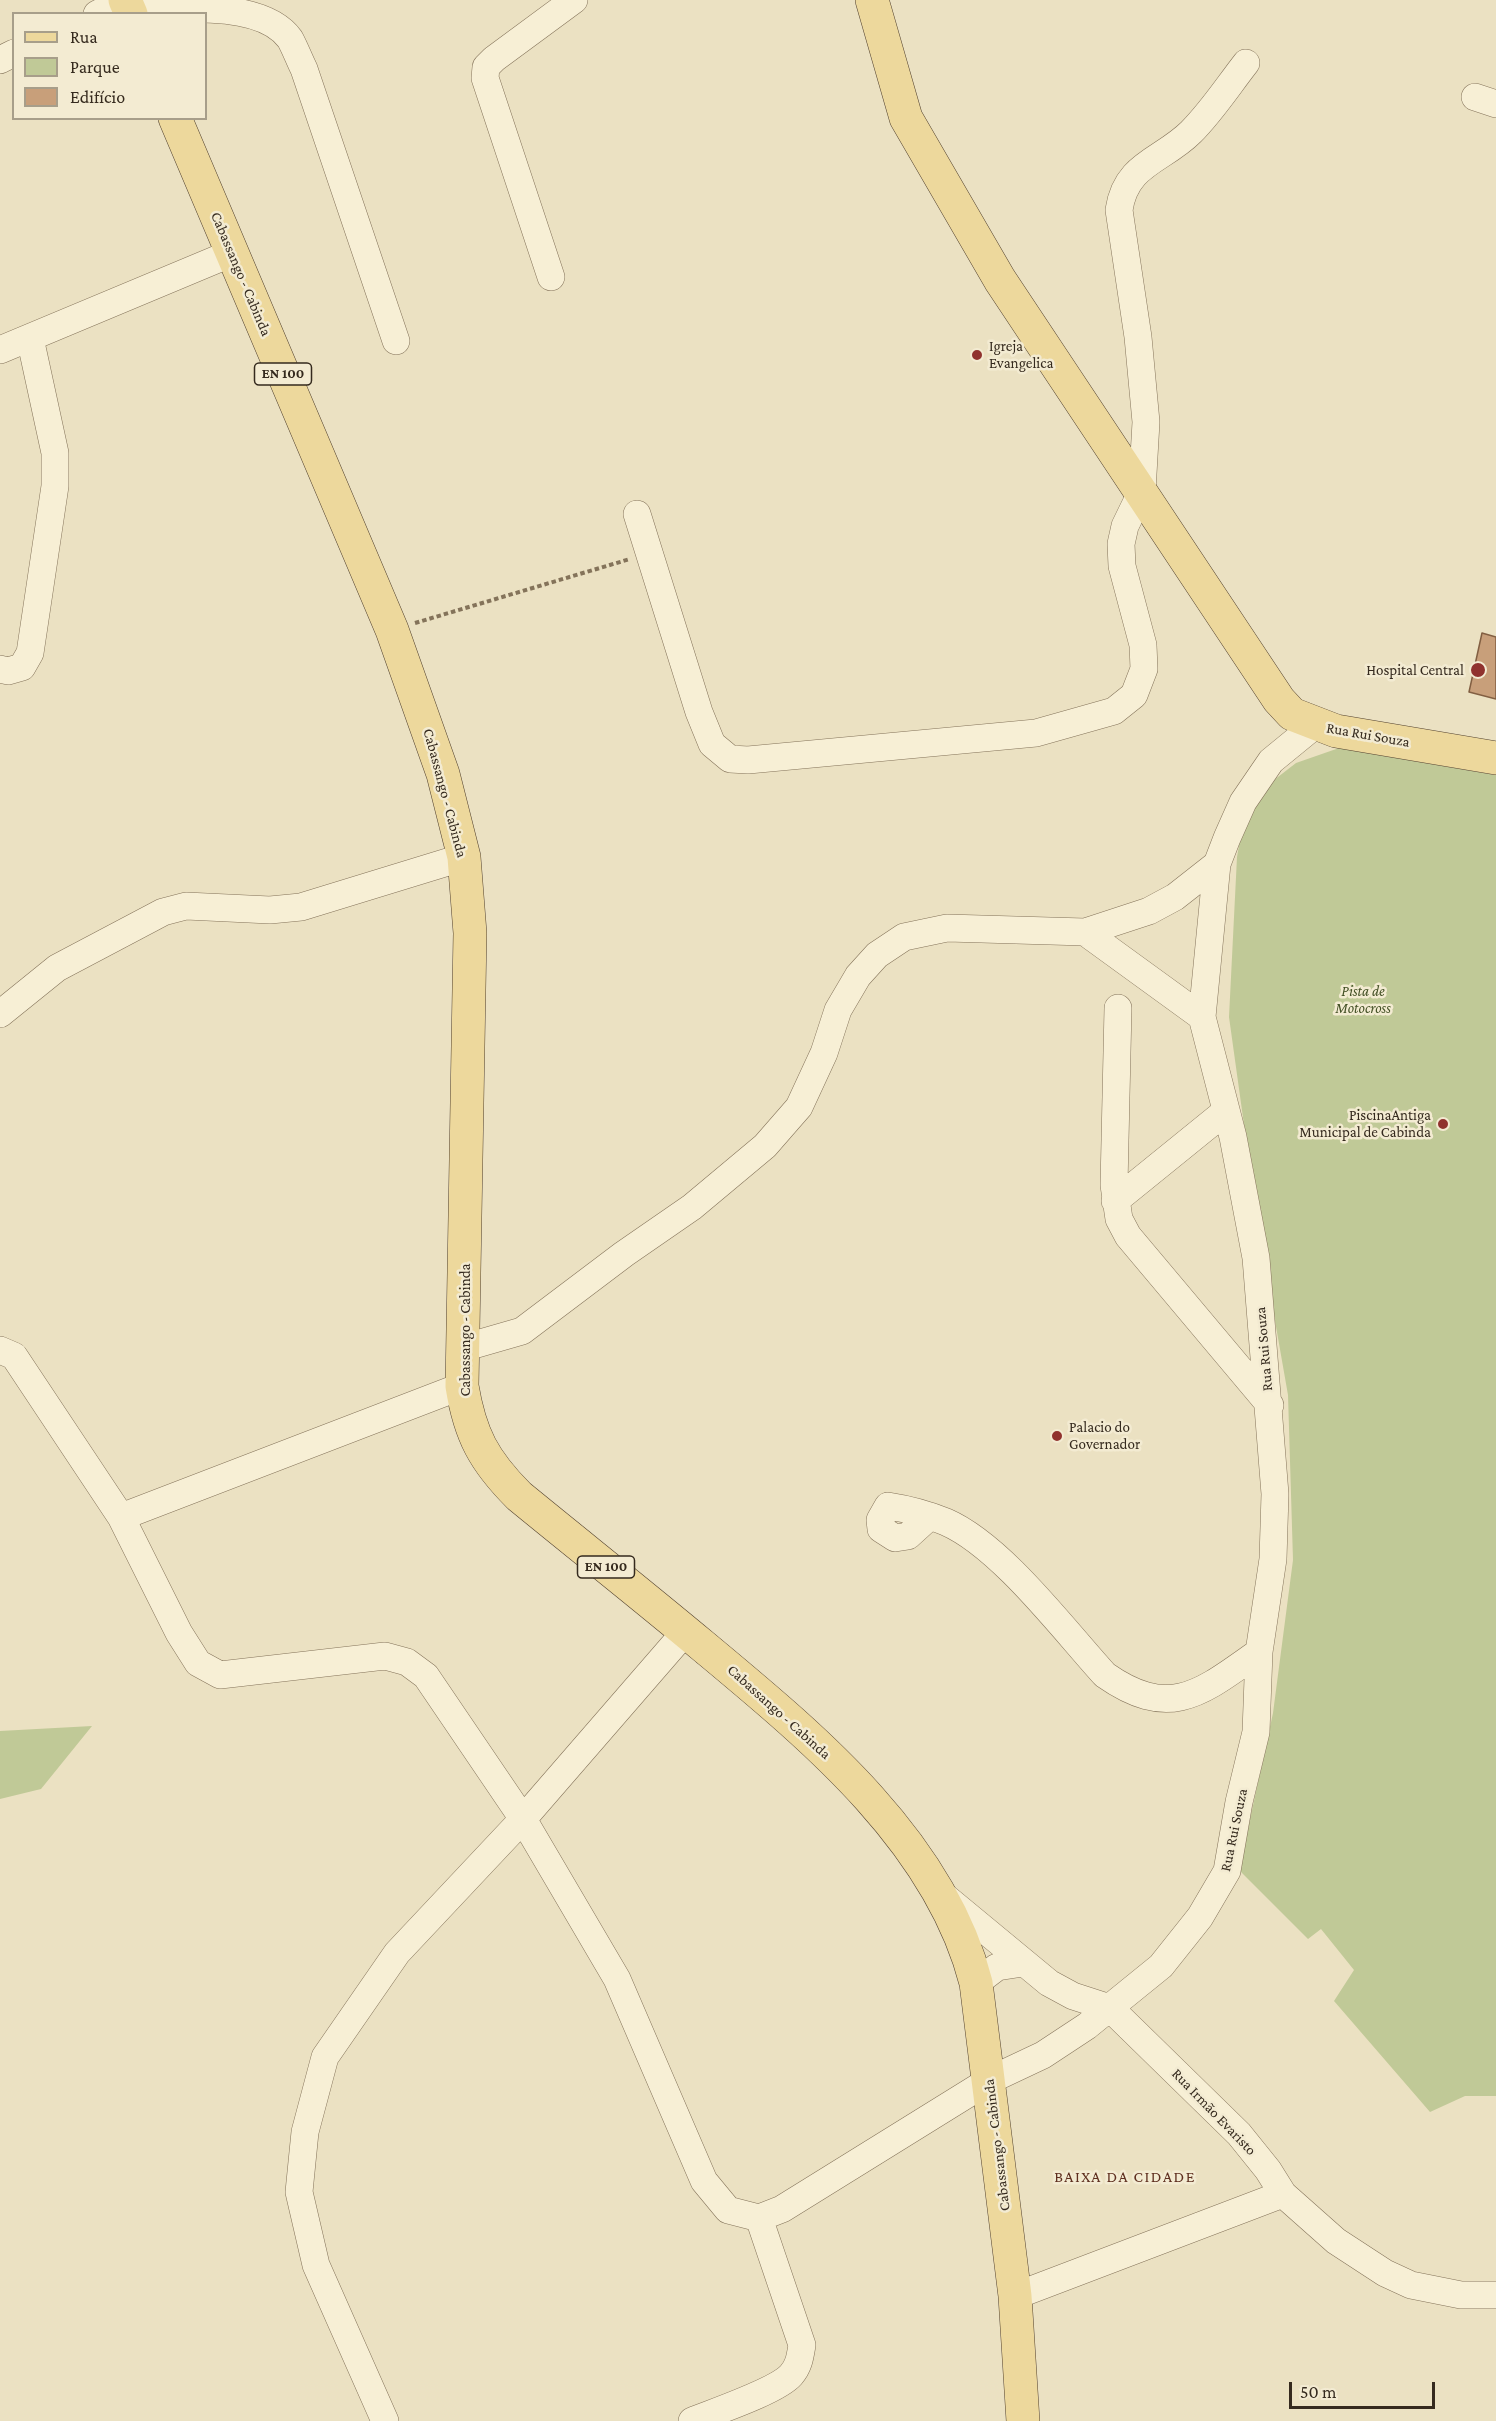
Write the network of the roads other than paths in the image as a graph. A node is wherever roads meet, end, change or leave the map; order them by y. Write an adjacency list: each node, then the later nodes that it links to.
1 (574, 0): 8 (street)
2 (872, 0): 12 (main road)
3 (128, 7): 4 (street); 10 (street)
4 (106, 12)
5 (1246, 63): 12 (street)
6 (176, 120): 7 (main road, Cabassango - Cabinda / EN 100)
7 (232, 253): 9 (street); 17 (main road, Cabassango - Cabinda / EN 100)
8 (551, 278)
9 (30, 338): 11 (street); 14 (street)
10 (396, 341)
11 (0, 350)
12 (1142, 491): 13 (street); 15 (main road)
13 (637, 514)
14 (0, 669)
15 (1315, 725): 16 (main road, Rua Rui Souza); 18 (street, Rua Rui Souza)
16 (1496, 758)
17 (464, 857): 21 (street); 26 (main road, Cabassango - Cabinda / EN 100)
18 (1217, 864): 19 (street); 22 (street, Rua Rui Souza)
19 (1085, 932): 22 (street); 26 (street)
20 (1118, 1008): 24 (street)
21 (0, 1014)
22 (1202, 1017): 23 (street, Rua Rui Souza)
23 (1226, 1111): 24 (street); 28 (street, Rua Rui Souza)
24 (1115, 1201): 28 (street)
25 (5, 1347): 30 (street)
26 (463, 1348): 27 (main road, Cabassango - Cabinda / EN 100)
27 (462, 1386): 30 (street); 31 (main road, Cabassango - Cabinda / EN 100)
28 (1270, 1405): 32 (street, Rua Rui Souza)
29 (930, 1516): 32 (street)
30 (121, 1517): 33 (street)
31 (686, 1631): 33 (street); 34 (main road, Cabassango - Cabinda / EN 100)
32 (1259, 1652): 37 (street, Rua Rui Souza)
33 (523, 1819): 40 (street); 43 (street)
34 (942, 1895): 35 (street, Rua Irmão Evaristo); 36 (main road, Cabassango - Cabinda / EN 100)
35 (1023, 1963): 36 (street); 37 (street, Rua Irmão Evaristo)
36 (976, 1983): 38 (main road, Cabassango - Cabinda / EN 100)
37 (1110, 2008): 38 (street, Rua Rui Souza); 39 (street, Rua Irmão Evaristo)
38 (990, 2080): 40 (street, Rua Rui Souza); 42 (main road, Cabassango - Cabinda / EN 100)
39 (1283, 2194): 41 (street, Rua Irmão Evaristo); 42 (street)
40 (759, 2218): 44 (street)
41 (1496, 2295)
42 (1015, 2296): 45 (main road, Cabassango - Cabinda / EN 100)
43 (385, 2421)
44 (692, 2421)
45 (1023, 2421)

